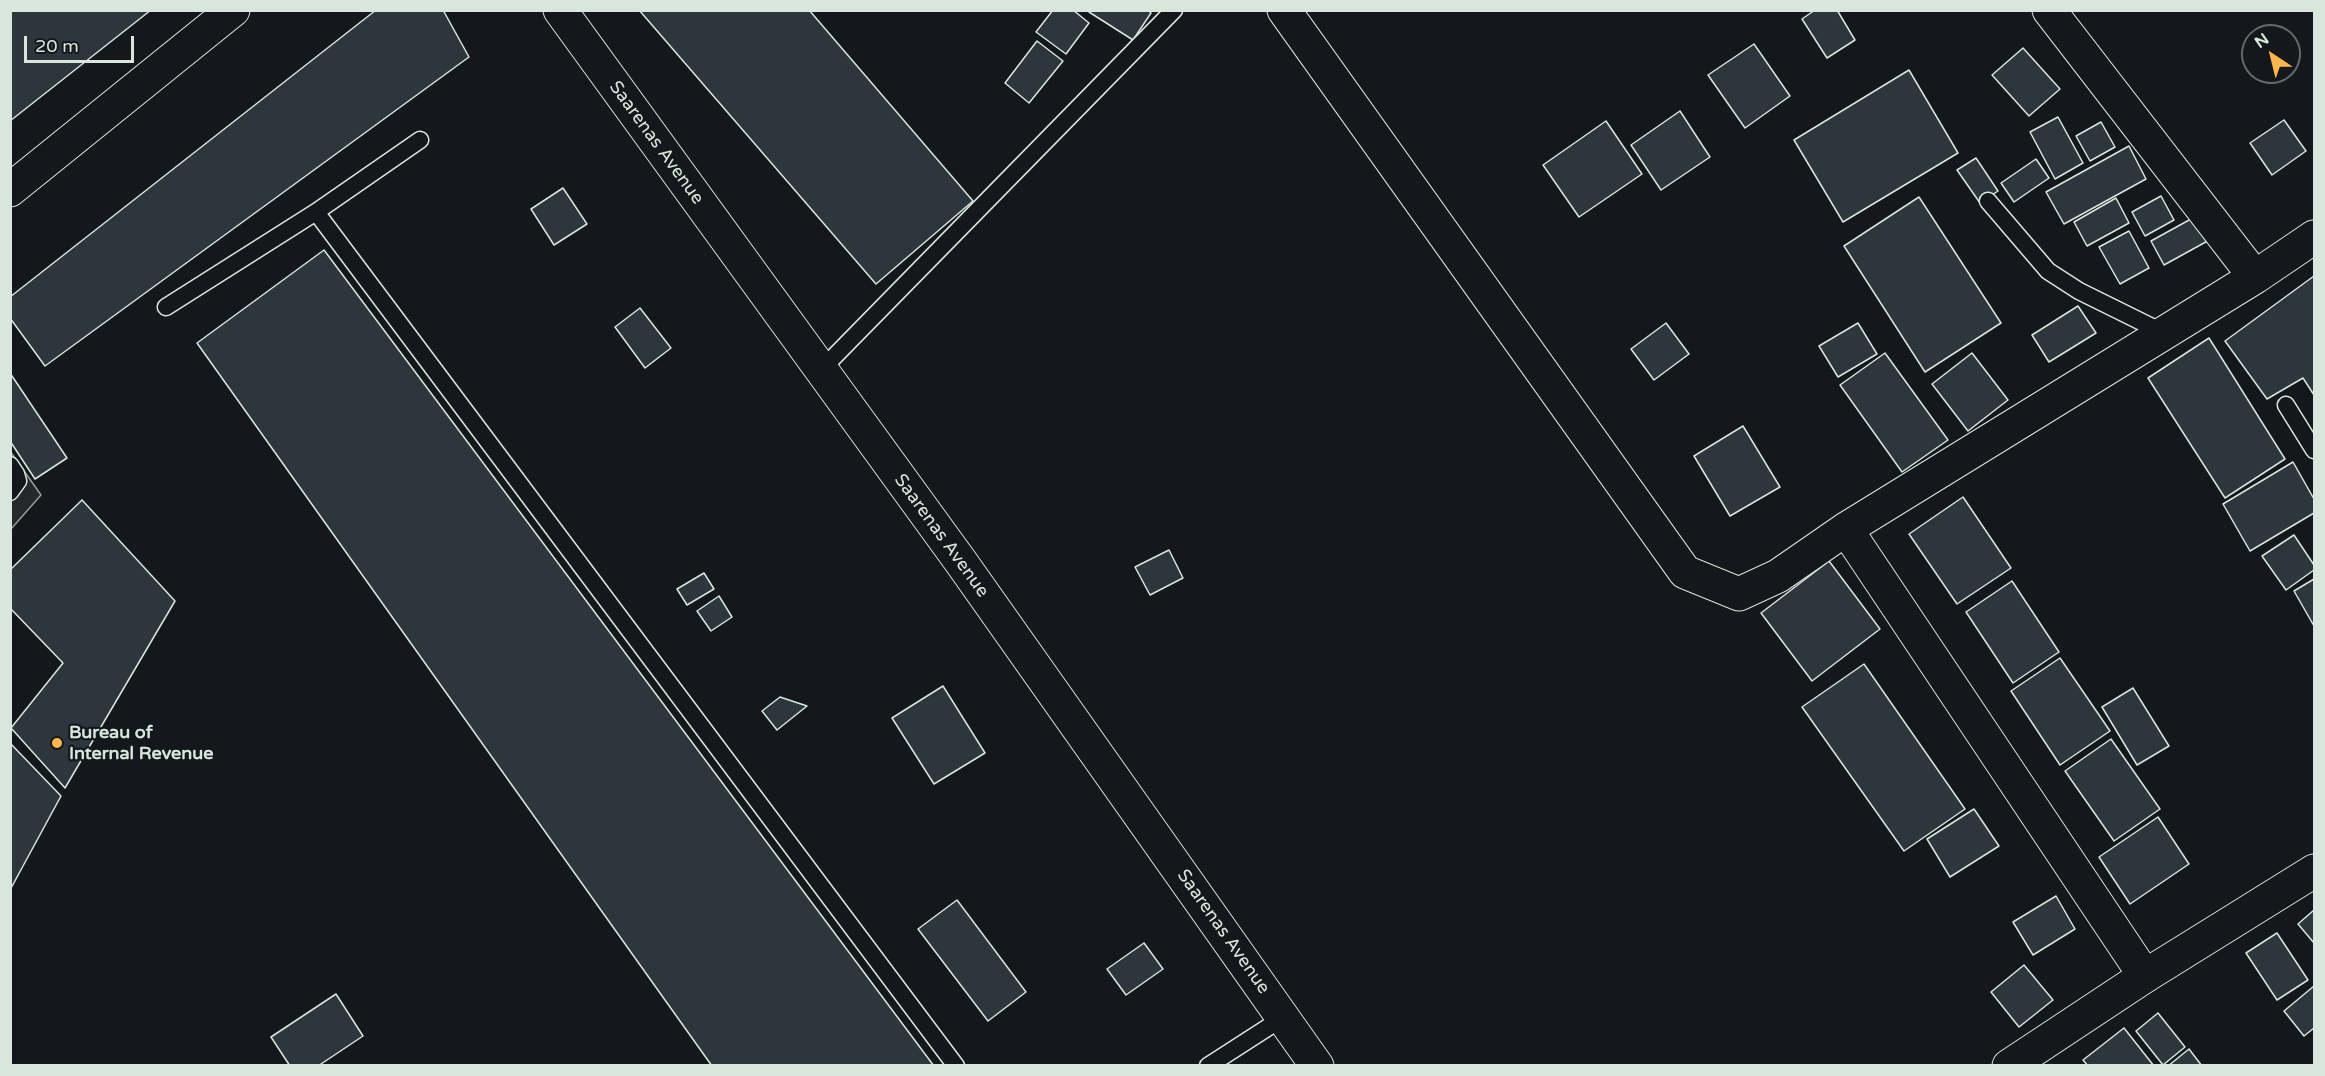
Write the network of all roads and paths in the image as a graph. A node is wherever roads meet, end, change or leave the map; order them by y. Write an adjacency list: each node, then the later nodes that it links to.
1 (233, 10): 7 (street)
2 (560, 10): 14 (street, Saarenas Avenue)
3 (1174, 10): 14 (lane)
4 (1284, 10): 19 (street)
5 (2049, 10): 11 (street)
6 (420, 140): 9 (lane)
7 (10, 189)
8 (1988, 201): 13 (lane)
9 (316, 212): 12 (lane); 23 (lane)
10 (2314, 237): 11 (street)
11 (2255, 277): 13 (street)
12 (166, 308)
13 (2164, 333): 19 (street)
14 (821, 370): 22 (street, Saarenas Avenue)
15 (2286, 405): 16 (lane)
16 (2314, 450)
17 (10, 465): 18 (lane)
18 (10, 492)
19 (1846, 529): 21 (street)
20 (2314, 871): 21 (street)
21 (2145, 976): 26 (street)
22 (1284, 1017): 24 (lane); 25 (street, Saarenas Avenue)
23 (956, 1065)
24 (1208, 1065)
25 (1317, 1065)
26 (2009, 1065)

